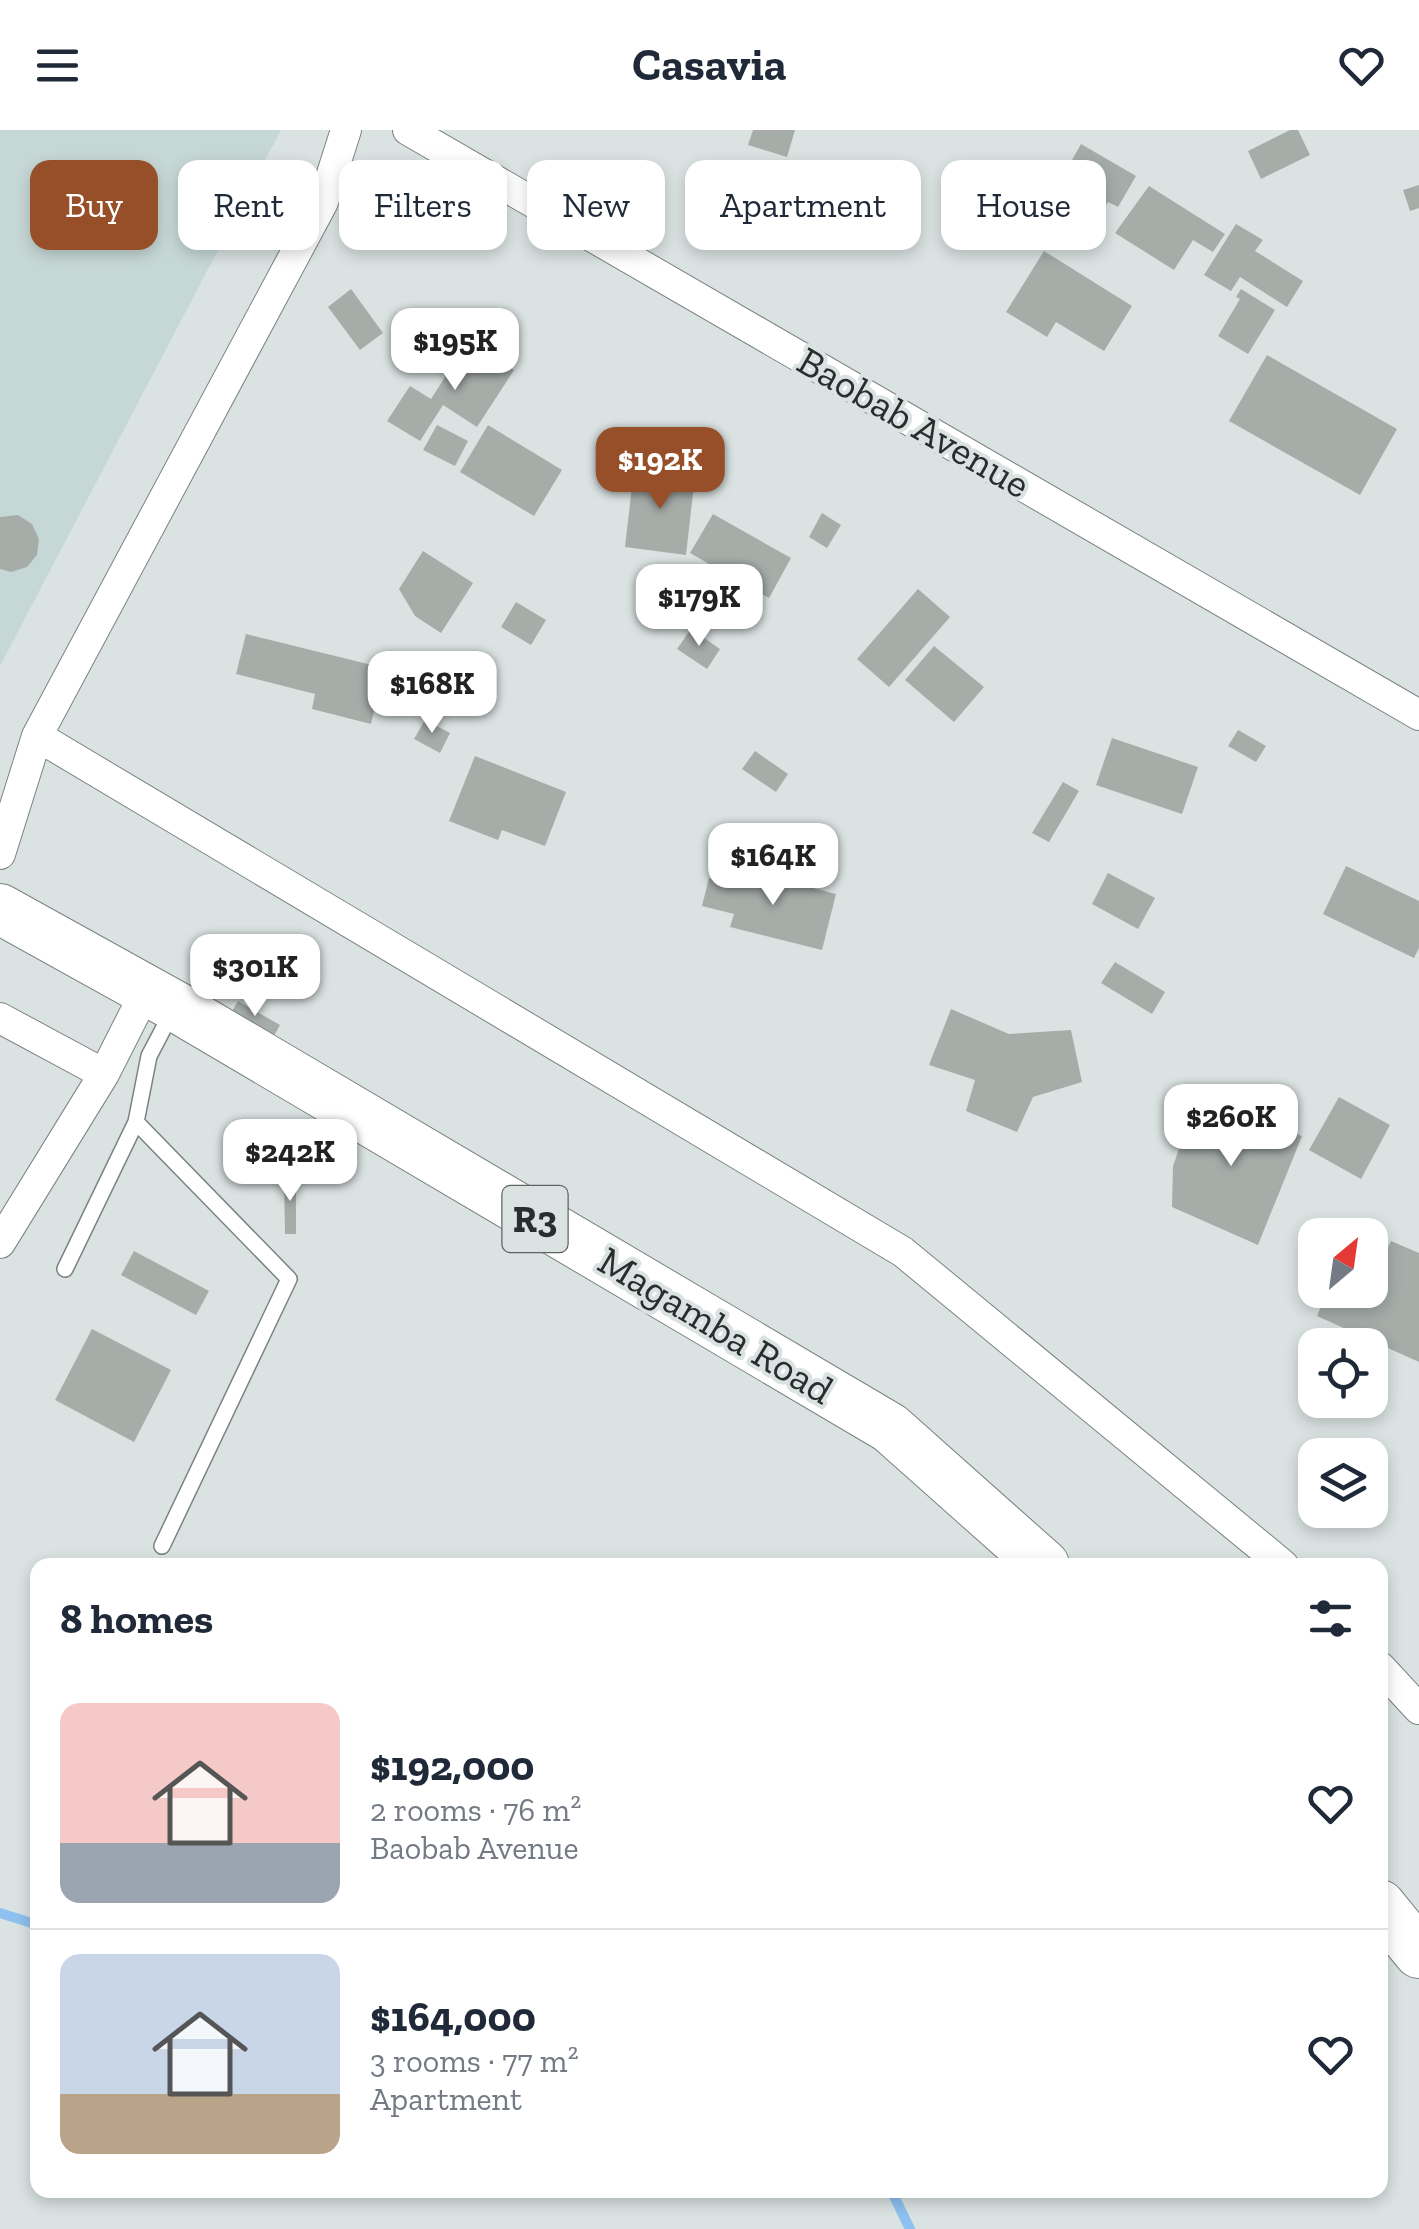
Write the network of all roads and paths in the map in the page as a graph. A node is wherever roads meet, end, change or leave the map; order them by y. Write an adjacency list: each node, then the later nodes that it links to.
1 (346, 130): 4 (street)
2 (408, 130): 3 (street, Baobab Avenue)
3 (1419, 715)
4 (37, 736): 5 (street); 15 (street)
5 (0, 854)
6 (0, 909): 7 (highway, Magamba Road / R3)
7 (161, 998): 9 (street); 10 (lane); 14 (highway, Magamba Road / R3)
8 (0, 1018): 9 (street)
9 (104, 1074): 11 (street)
10 (136, 1122): 12 (lane); 13 (lane)
11 (0, 1243)
12 (65, 1269)
13 (162, 1546)
14 (1036, 1558)
15 (1275, 1558)
16 (1388, 1676): 17 (street)
17 (1419, 1709)
18 (1388, 1915): 19 (highway)
19 (1419, 1953)

